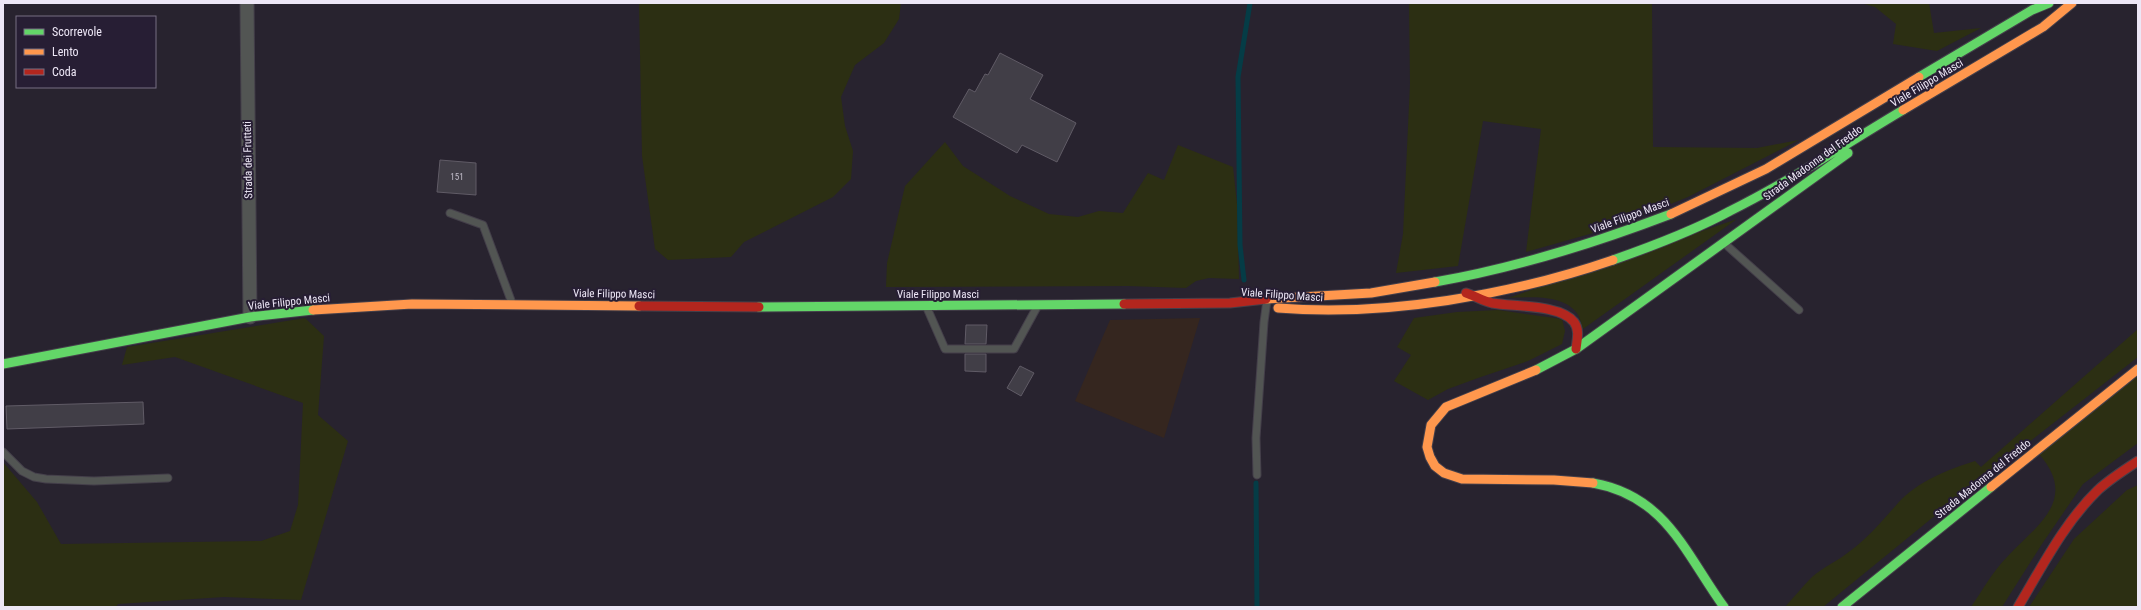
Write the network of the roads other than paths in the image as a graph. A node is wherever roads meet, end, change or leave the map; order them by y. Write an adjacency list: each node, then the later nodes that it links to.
1 (247, 3): 16 (street, Strada dei Frutteti)
2 (2049, 3): 5 (main road, Viale Filippo Masci)
3 (2072, 3): 4 (main road, Viale Filippo Masci)
4 (1916, 104): 6 (main road, Viale Filippo Masci); 8 (main road, Strada Madonna del Freddo)
5 (1829, 133): 6 (main road, Viale Filippo Masci); 9 (main road, Viale Filippo Masci)
6 (1770, 190): 8 (main road, Strada Madonna del Freddo); 10 (main road, Viale Filippo Masci)
7 (450, 213): 12 (lane)
8 (1724, 242): 15 (lane); 17 (main road, Strada Madonna del Freddo)
9 (1425, 285): 10 (main road, Viale Filippo Masci); 11 (main road, Viale Filippo Masci)
10 (1476, 296): 11 (main road, Viale Filippo Masci); 17 (main road)
11 (1267, 302): 13 (main road, Viale Filippo Masci); 22 (lane)
12 (513, 305): 14 (main road, Viale Filippo Masci); 16 (main road, Viale Filippo Masci)
13 (1038, 305): 14 (main road, Viale Filippo Masci); 14 (lane)
14 (926, 306)
15 (1799, 310)
16 (250, 317): 18 (main road, Viale Filippo Masci)
17 (1576, 349): 24 (main road, Strada Madonna del Freddo)
18 (3, 364)
19 (2138, 369): 25 (main road, Strada Madonna del Freddo)
20 (3, 452): 23 (lane)
21 (2138, 461): 26 (main road)
22 (1257, 475)
23 (168, 478)
24 (1724, 607)
25 (1842, 607)
26 (2018, 607)

